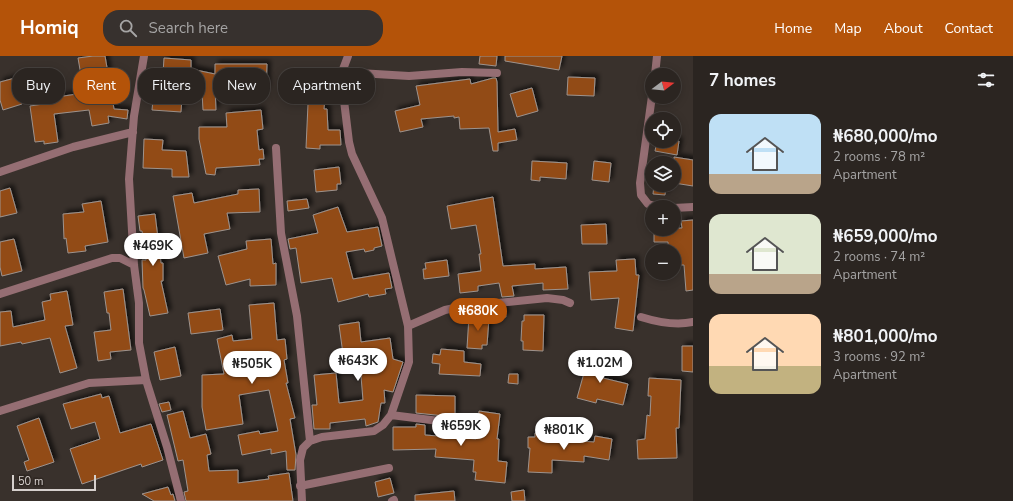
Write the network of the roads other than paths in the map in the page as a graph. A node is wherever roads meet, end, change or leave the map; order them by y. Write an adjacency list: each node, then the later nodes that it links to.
1 (144, 56): 10 (street)
2 (348, 56): 4 (street)
3 (657, 56): 5 (street)
4 (344, 68)
5 (656, 68)
6 (497, 73): 7 (street)
7 (375, 75)
8 (345, 104): 21 (street)
9 (651, 104): 13 (street)
10 (133, 132): 12 (street); 16 (street)
11 (276, 148): 26 (street)
12 (0, 172)
13 (645, 200)
14 (693, 207): 15 (street)
15 (681, 208)
16 (134, 265): 17 (street); 22 (street)
17 (0, 294)
18 (570, 303): 21 (street)
19 (641, 317): 20 (street)
20 (693, 322)
21 (408, 326): 24 (street)
22 (146, 380): 23 (street); 29 (street)
23 (0, 411)
24 (391, 415): 25 (street); 26 (street)
25 (456, 429)
26 (310, 441): 28 (street)
27 (390, 468): 28 (street)
28 (300, 486): 30 (street)
29 (180, 501)
30 (302, 501)

